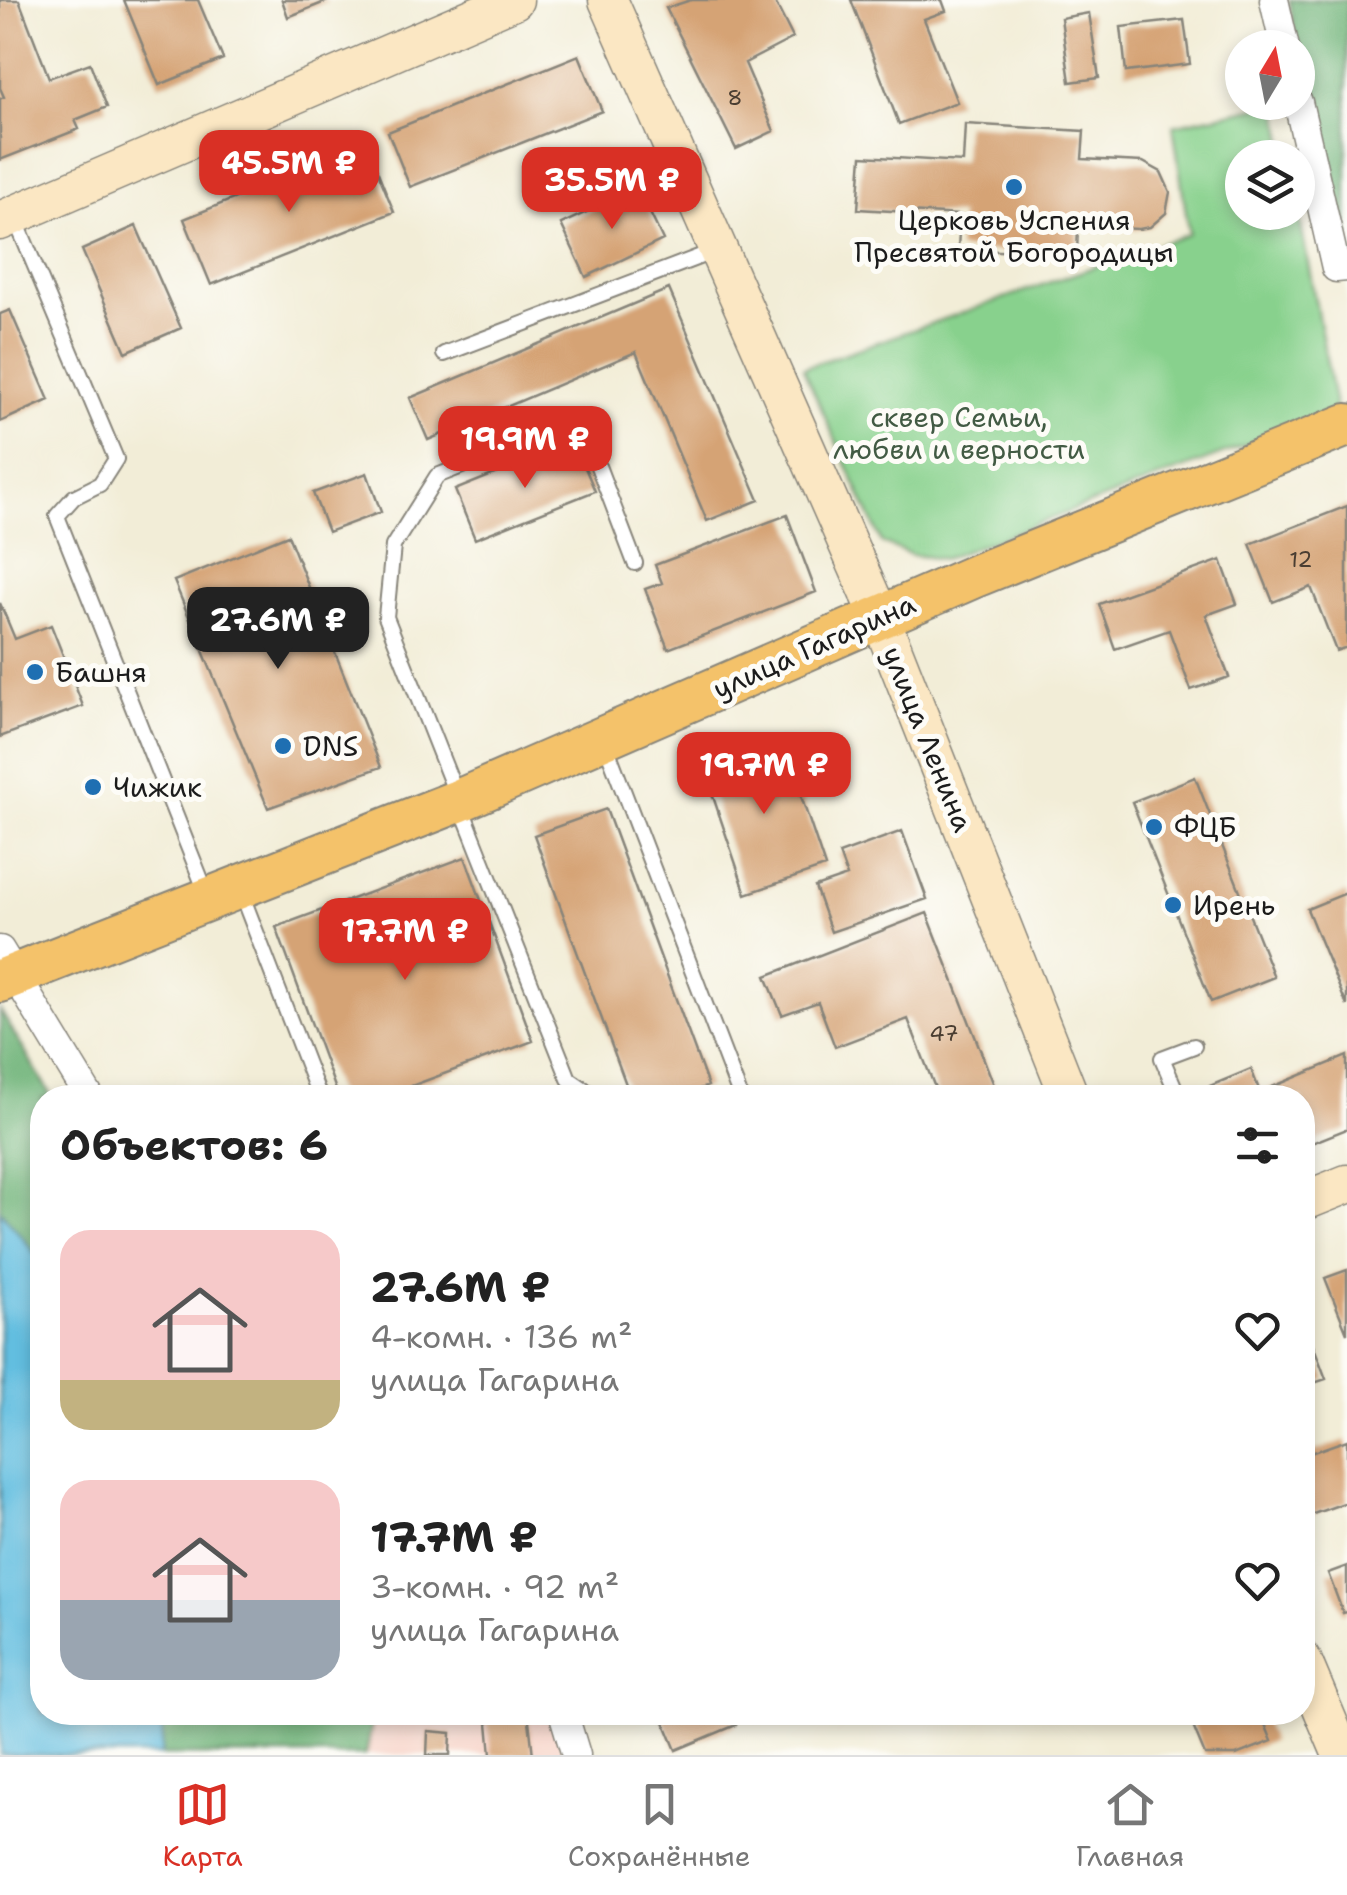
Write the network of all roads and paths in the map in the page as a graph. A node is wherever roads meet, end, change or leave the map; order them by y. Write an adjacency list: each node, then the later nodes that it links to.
1 (514, 0): 6 (street)
2 (608, 0): 7 (street, улица Ленина)
3 (1274, 0): 4 (street)
4 (1281, 30)
5 (1302, 120): 8 (street)
6 (7, 218): 15 (lane)
7 (718, 250): 9 (lane); 12 (street, улица Ленина)
8 (1347, 267)
9 (444, 354)
10 (1347, 424): 12 (main road, улица Гагарина)
11 (636, 563): 14 (lane)
12 (880, 617): 13 (main road, улица Гагарина); 22 (street, улица Ленина)
13 (603, 738): 14 (main road, улица Гагарина); 21 (lane)
14 (458, 801): 15 (main road, улица Гагарина); 20 (lane)
15 (224, 894): 16 (main road, улица Гагарина); 19 (lane)
16 (4, 972): 18 (street)
17 (1194, 1046): 23 (lane)
18 (81, 1085)
19 (314, 1085)
20 (578, 1085)
21 (736, 1085)
22 (1065, 1085)
23 (1173, 1085)
24 (1347, 1184): 25 (street)
25 (1315, 1197)
26 (1315, 1691): 29 (street)
27 (567, 1725): 28 (street)
28 (576, 1755)
29 (1342, 1755)

